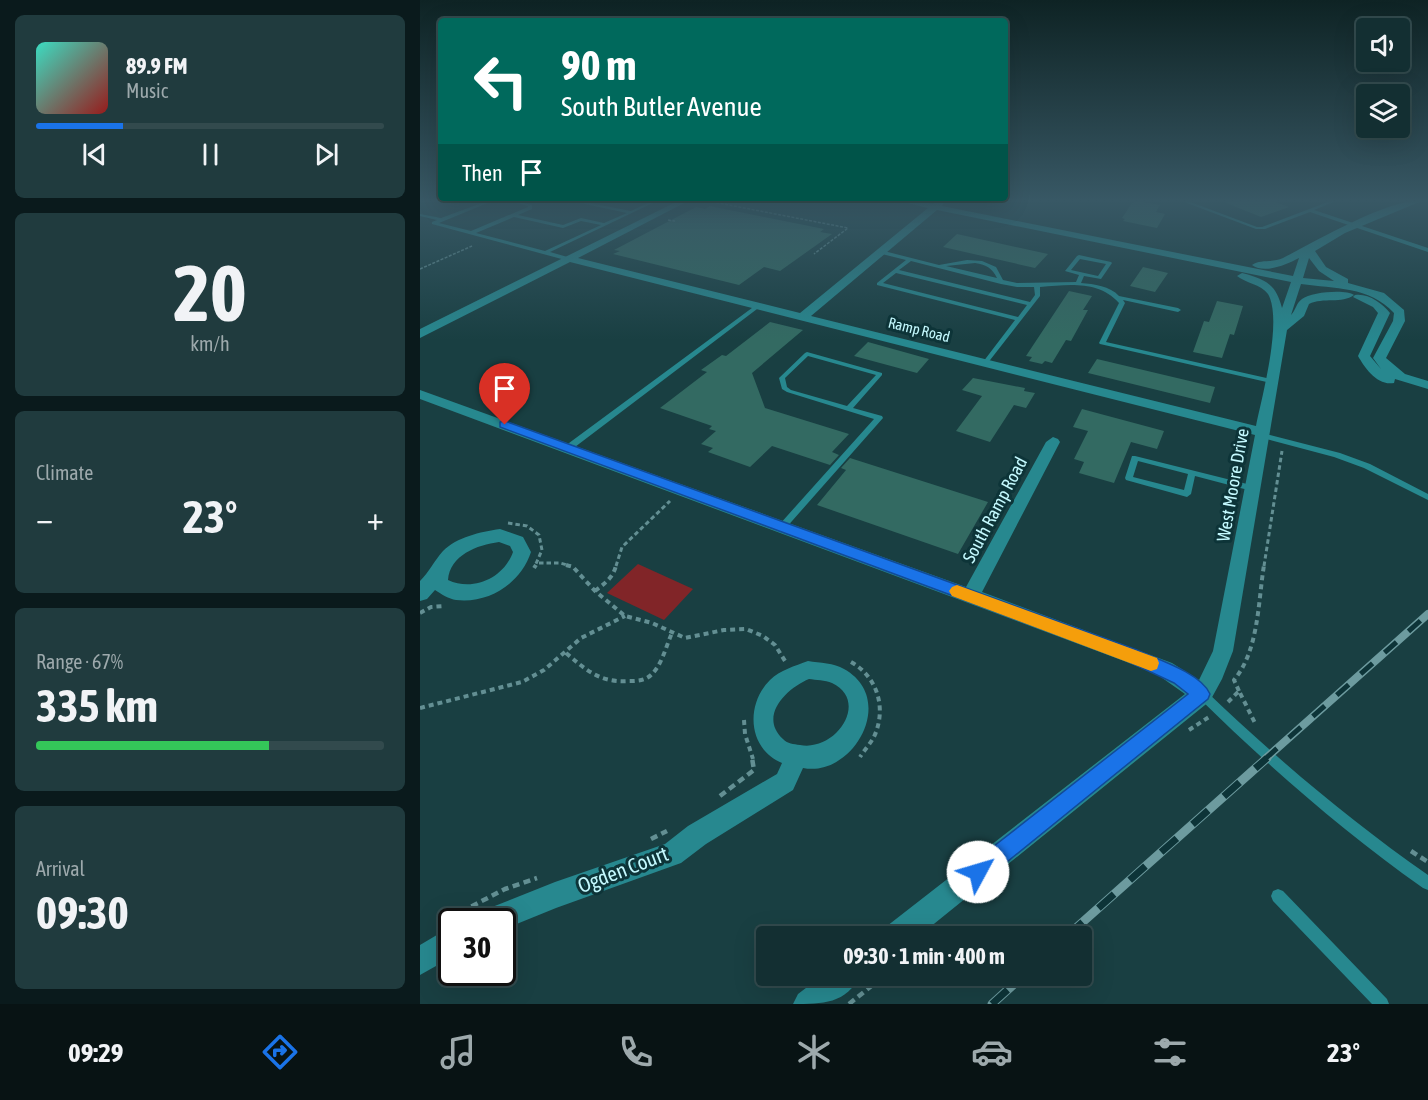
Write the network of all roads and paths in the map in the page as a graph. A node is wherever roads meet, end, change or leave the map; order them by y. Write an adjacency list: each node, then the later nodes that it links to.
1 (470, 247): 17 (path)
2 (520, 247): 11 (lane)
3 (560, 247): 11 (lane)
4 (592, 247): 13 (street)
5 (823, 247): 12 (path)
6 (886, 247): 10 (street)
7 (1142, 247): 15 (street)
8 (1313, 247): 9 (street)
9 (1309, 249): 15 (street); 20 (street, West Moore Drive); 24 (street)
10 (880, 252): 14 (lane); 30 (street)
11 (545, 254): 13 (lane)
12 (814, 254)
13 (568, 259): 28 (street, Ramp Road); 33 (street)
14 (910, 259): 16 (lane); 18 (lane)
15 (1202, 260): 20 (street); 32 (street)
16 (938, 266): 21 (lane); 21 (lane)
17 (420, 269)
18 (895, 271): 27 (lane); 31 (lane)
19 (1082, 274): 19 (lane); 22 (lane)
20 (1300, 280): 24 (street); 25 (street); 32 (street, West Moore Drive)
21 (1001, 282): 23 (lane)
22 (1078, 283): 23 (lane); 26 (lane)
23 (1037, 287): 27 (lane)
24 (1368, 290): 36 (street)
25 (1351, 295): 32 (street); 38 (street)
26 (1119, 298): 29 (lane); 35 (lane)
27 (1031, 304): 31 (lane)
28 (758, 306): 30 (street, Ramp Road); 42 (lane)
29 (1178, 310)
30 (802, 317): 34 (street, Ramp Road)
31 (1019, 320): 34 (lane)
32 (1281, 329): 35 (street, West Moore Drive)
33 (420, 334)
34 (986, 363): 40 (street, Ramp Road)
35 (1271, 381): 40 (street, West Moore Drive)
36 (1428, 385)
37 (420, 394): 42 (street)
38 (1428, 395)
39 (848, 409): 39 (lane); 48 (lane)
40 (1262, 434): 44 (street, West Moore Drive); 45 (lane)
41 (1053, 442): 54 (street, South Ramp Road)
42 (568, 448): 48 (street)
43 (1192, 472): 43 (lane); 44 (lane)
44 (1252, 488): 64 (street, West Moore Drive)
45 (1428, 497)
46 (670, 501): 52 (path)
47 (502, 523): 49 (path)
48 (782, 527): 54 (street)
49 (538, 563): 50 (path); 52 (path)
50 (530, 573)
51 (438, 574): 53 (street)
52 (596, 591): 57 (path)
53 (420, 594)
54 (971, 596): 64 (street)
55 (450, 607): 56 (path)
56 (420, 612)
57 (625, 616): 58 (path); 59 (path)
58 (673, 632): 59 (path); 62 (path)
59 (566, 653): 65 (path)
60 (842, 657): 69 (path)
61 (795, 660): 62 (path)
62 (786, 662): 63 (path)
63 (778, 668)
64 (1210, 702): 67 (path); 68 (path); 77 (lane); 81 (street)
65 (420, 708)
66 (745, 718): 71 (path)
67 (1184, 733)
68 (1260, 733)
69 (860, 757)
70 (796, 758): 70 (street); 80 (street, Ogden Court)
71 (719, 797)
72 (674, 826): 73 (path)
73 (646, 841)
74 (1402, 845): 75 (path)
75 (1428, 862)
76 (539, 878): 79 (path)
77 (1428, 883)
78 (1278, 896): 88 (lane)
79 (479, 908)
80 (516, 912)
81 (910, 926)
82 (438, 943): 83 (street)
83 (420, 962)
84 (832, 986): 86 (street)
85 (871, 986): 87 (path)
86 (808, 1004)
87 (849, 1004)
88 (1382, 1004)

